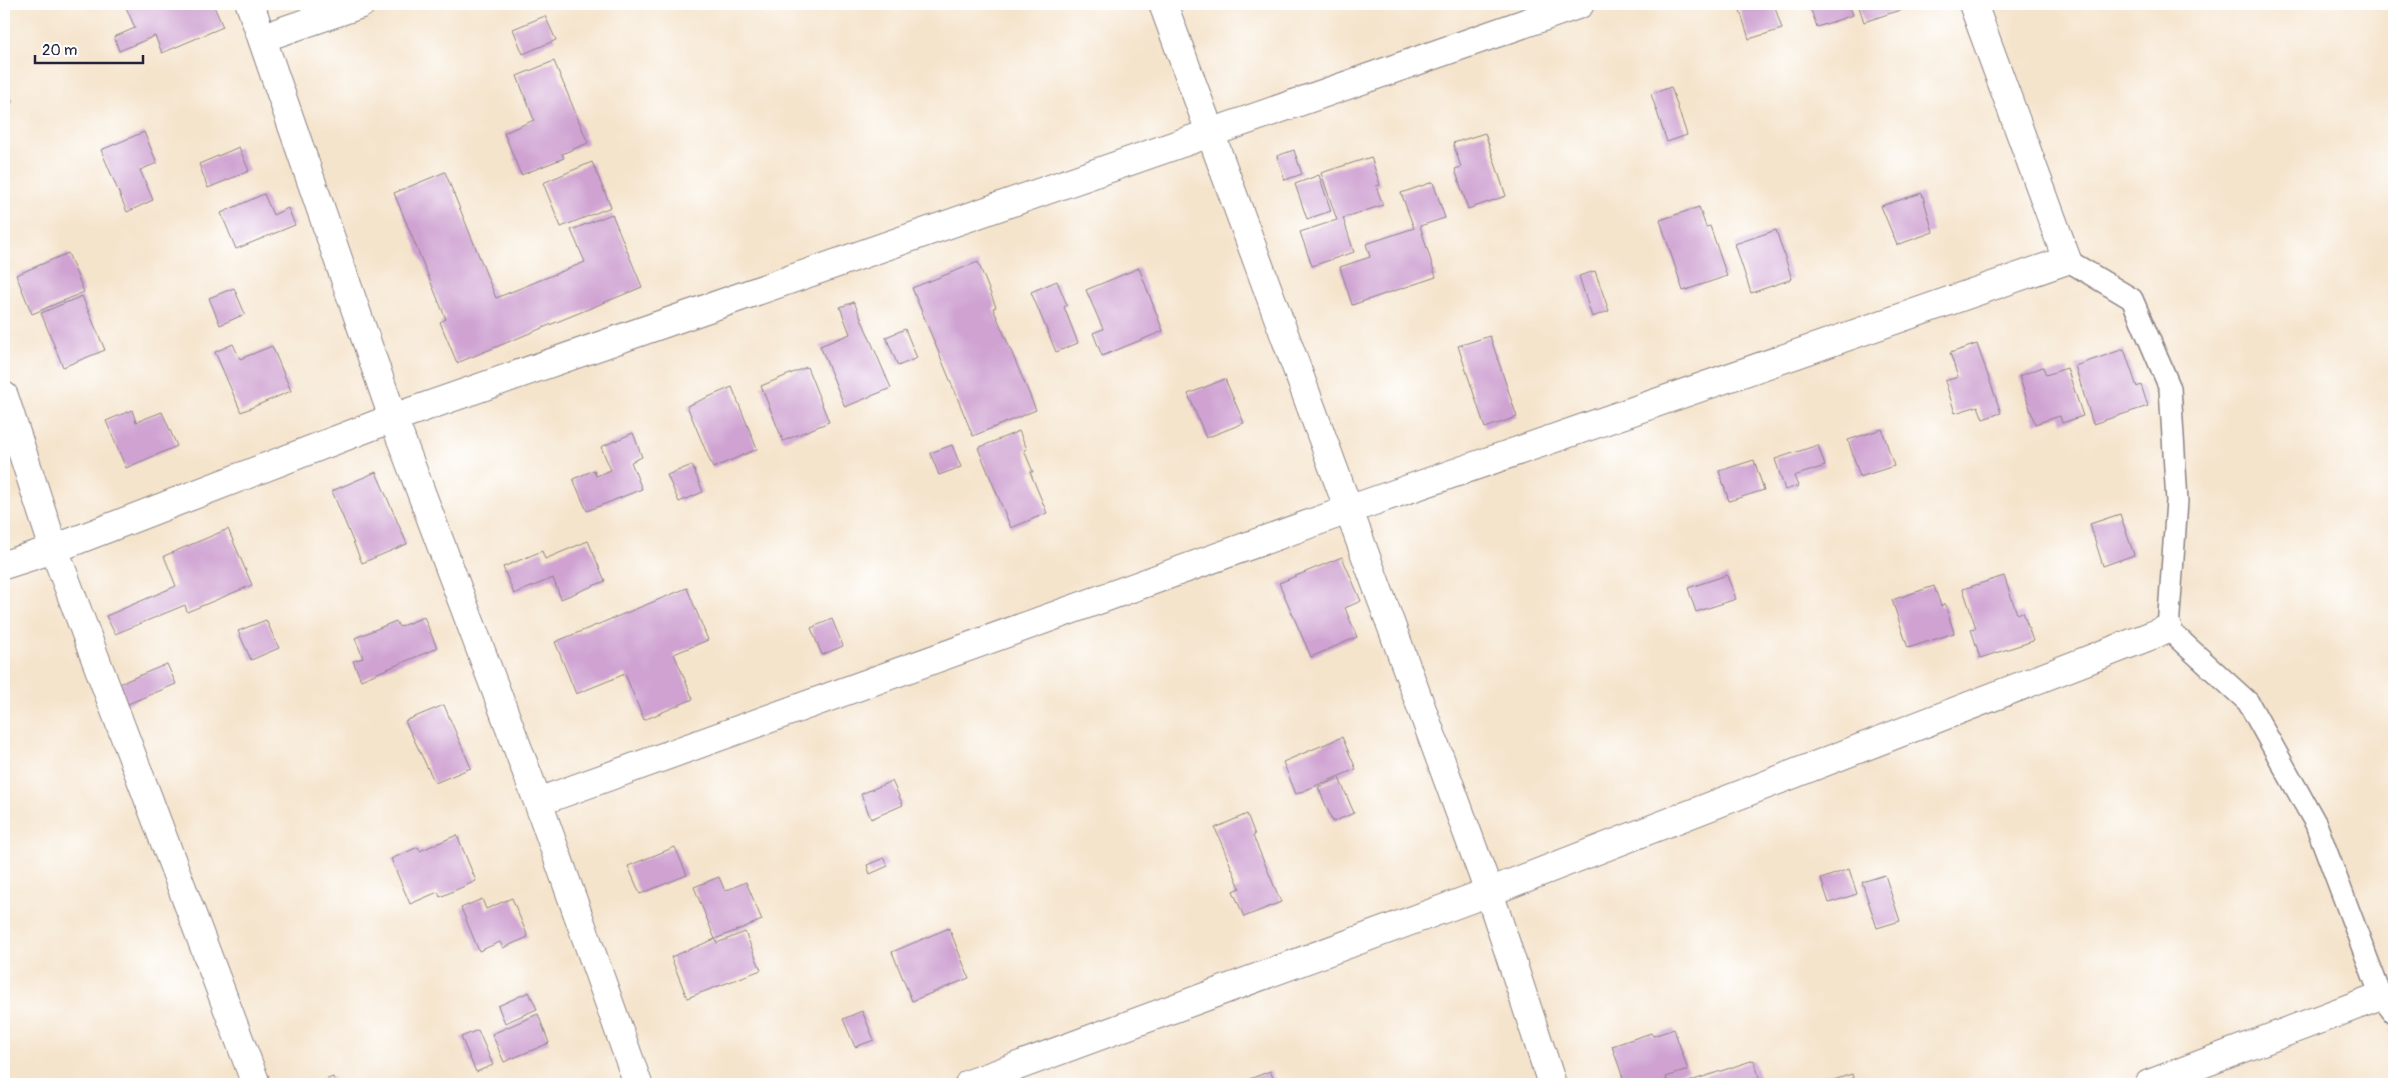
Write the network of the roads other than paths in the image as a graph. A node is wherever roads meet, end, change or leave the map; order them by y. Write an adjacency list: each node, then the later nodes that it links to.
1 (250, 4): 6 (street)
2 (361, 4): 6 (street)
3 (1163, 4): 7 (street)
4 (1580, 4): 7 (street)
5 (1973, 4): 8 (street)
6 (262, 38): 10 (street)
7 (1211, 134): 10 (street); 11 (street)
8 (2067, 260): 11 (street); 14 (lane)
9 (4, 396): 12 (street)
10 (393, 418): 12 (street); 15 (street)
11 (1348, 510): 15 (street); 16 (street)
12 (54, 549): 13 (street); 18 (street)
13 (4, 566)
14 (2168, 629): 16 (street); 17 (lane)
15 (538, 802): 19 (street)
16 (1489, 892): 20 (street); 21 (street)
17 (2388, 1004): 22 (street)
18 (256, 1084)
19 (638, 1084)
20 (969, 1084)
21 (1552, 1084)
22 (2148, 1084)

